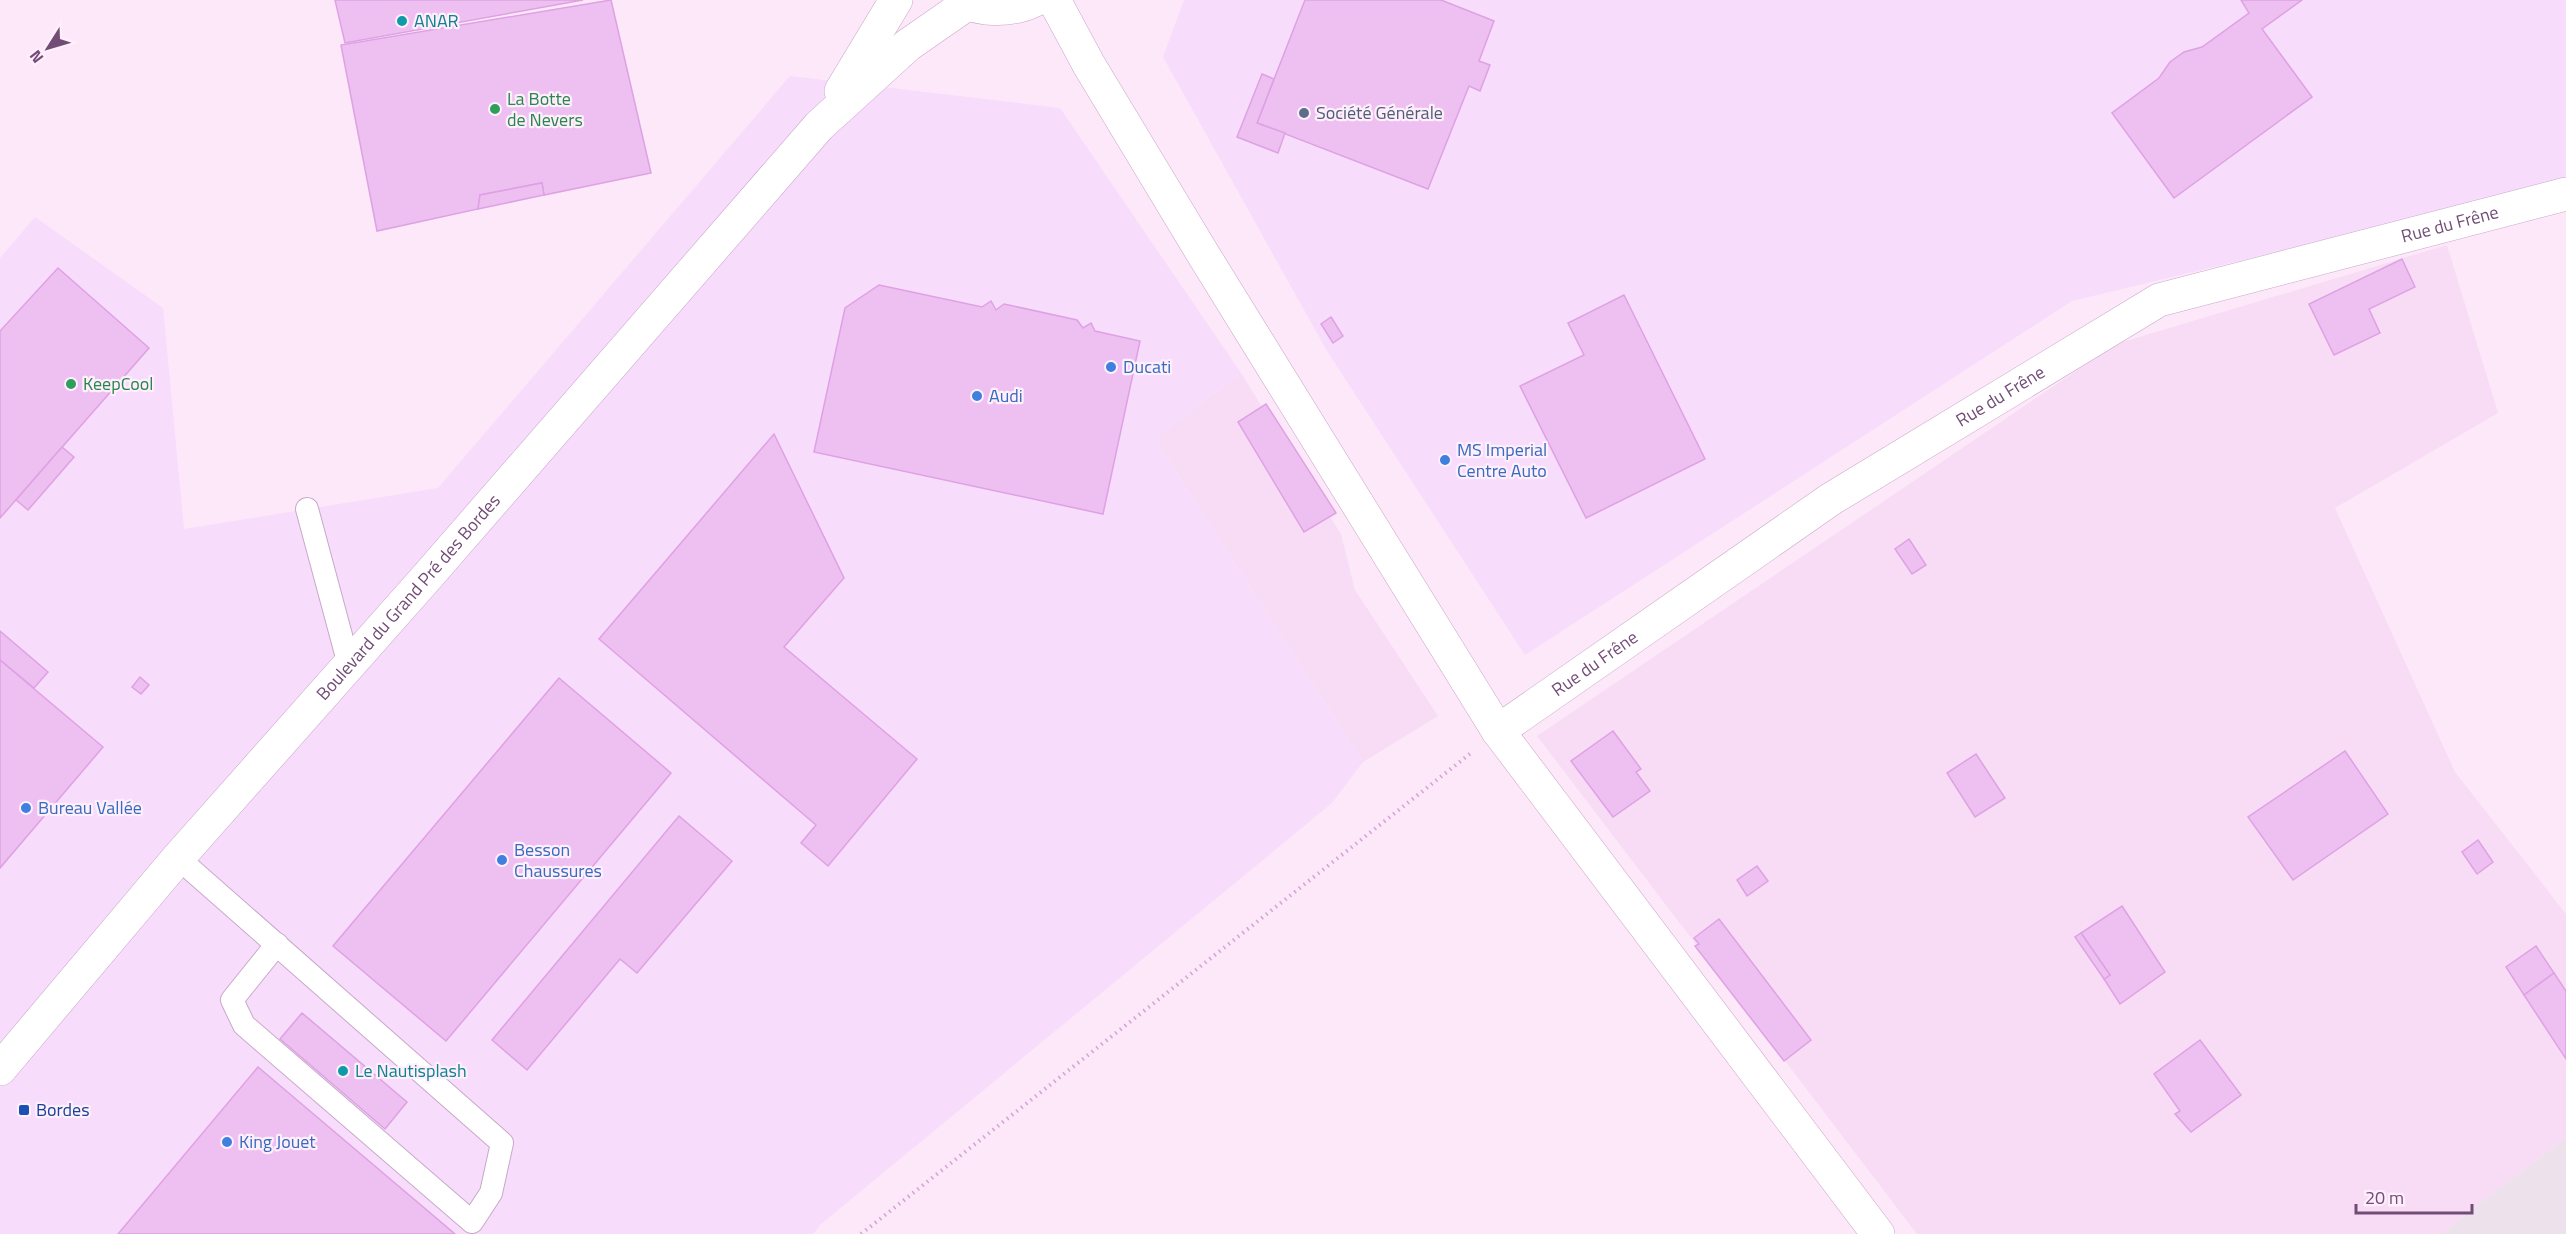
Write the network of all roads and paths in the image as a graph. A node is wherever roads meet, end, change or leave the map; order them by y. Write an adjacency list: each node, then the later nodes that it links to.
1 (896, 0): 5 (main road, Boulevard du Grand Pré des Bordes)
2 (1035, 0): 4 (main road)
3 (1054, 0): 9 (main road)
4 (964, 2): 5 (main road, Boulevard du Grand Pré des Bordes)
5 (819, 126): 8 (main road, Boulevard du Grand Pré des Bordes)
6 (2566, 194): 9 (main road, Rue du Frêne)
7 (307, 509): 8 (lane)
8 (349, 665): 10 (main road, Boulevard du Grand Pré des Bordes)
9 (1498, 731): 13 (path); 14 (main road)
10 (178, 858): 11 (lane); 12 (main road, Boulevard du Grand Pré des Bordes)
11 (277, 944): 11 (lane)
12 (0, 1069)
13 (861, 1234)
14 (1878, 1234)

